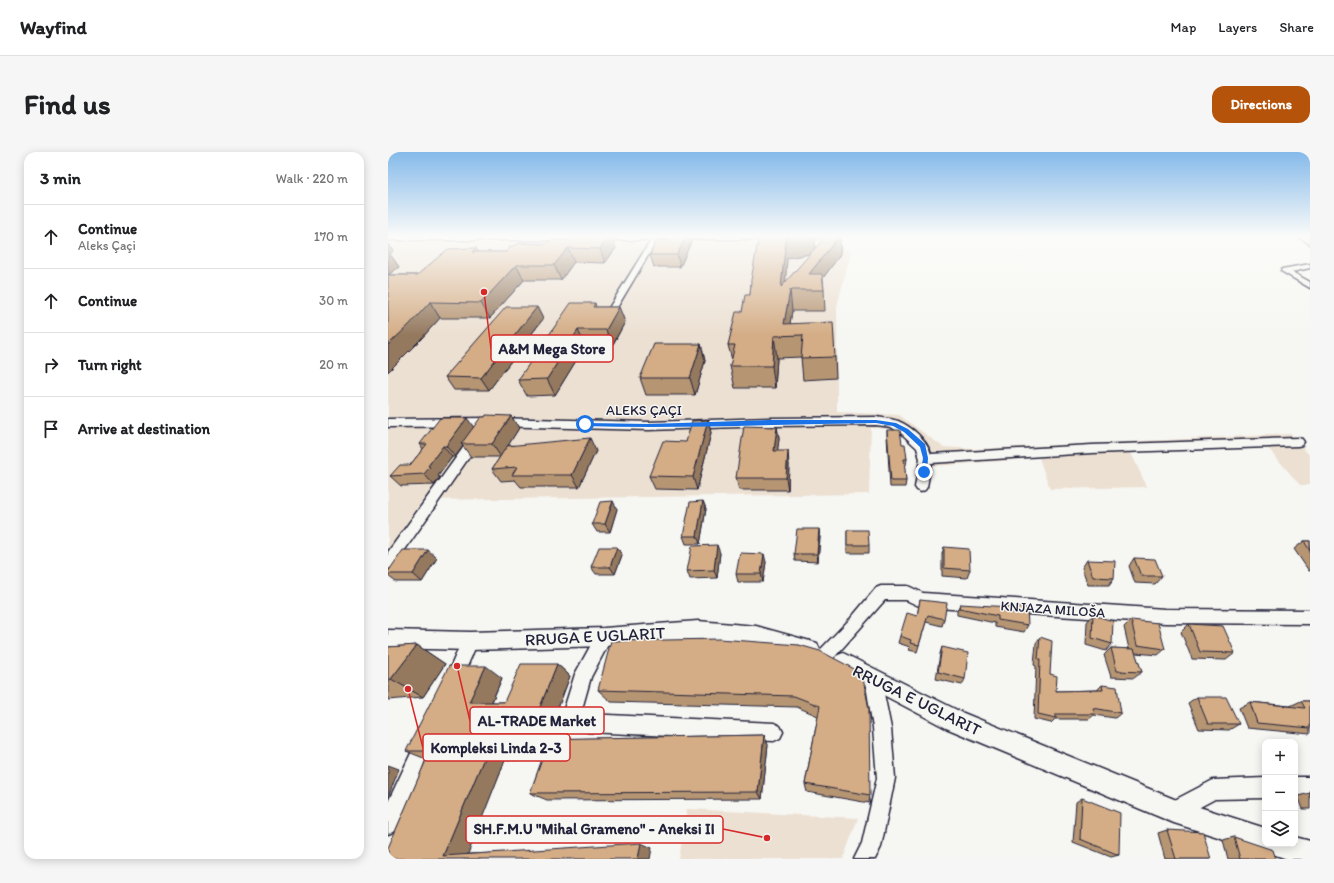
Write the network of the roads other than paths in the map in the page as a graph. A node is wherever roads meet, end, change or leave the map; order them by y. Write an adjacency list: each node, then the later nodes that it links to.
1 (637, 269): 4 (street)
2 (1296, 269): 3 (street)
3 (1310, 286)
4 (608, 316)
5 (488, 422): 6 (street, ALEKS ÇAÇI); 8 (street, ALEKS ÇAÇI); 10 (street)
6 (388, 423)
7 (1298, 442): 8 (street)
8 (926, 458): 9 (street)
9 (921, 486)
10 (388, 563)
11 (1310, 617): 15 (street, KNJAZA MILOŠA)
12 (604, 637): 14 (street, RRUGA E UGLARIT); 15 (street, RRUGA E UGLARIT); 19 (street)
13 (388, 639): 14 (street, RRUGA E UGLARIT)
14 (470, 641): 17 (street)
15 (826, 655): 16 (street, RRUGA E UGLARIT)
16 (873, 679): 23 (street, RRUGA E UGLARIT); 28 (street)
17 (445, 697)
18 (432, 726): 24 (street)
19 (774, 732)
20 (1298, 786): 21 (street)
21 (1310, 786)
22 (1262, 788): 23 (street)
23 (1174, 811): 25 (street, RRUGA E UGLARIT)
24 (388, 824)
25 (1262, 839)
26 (1288, 847): 27 (street)
27 (1310, 854)
28 (864, 859)

